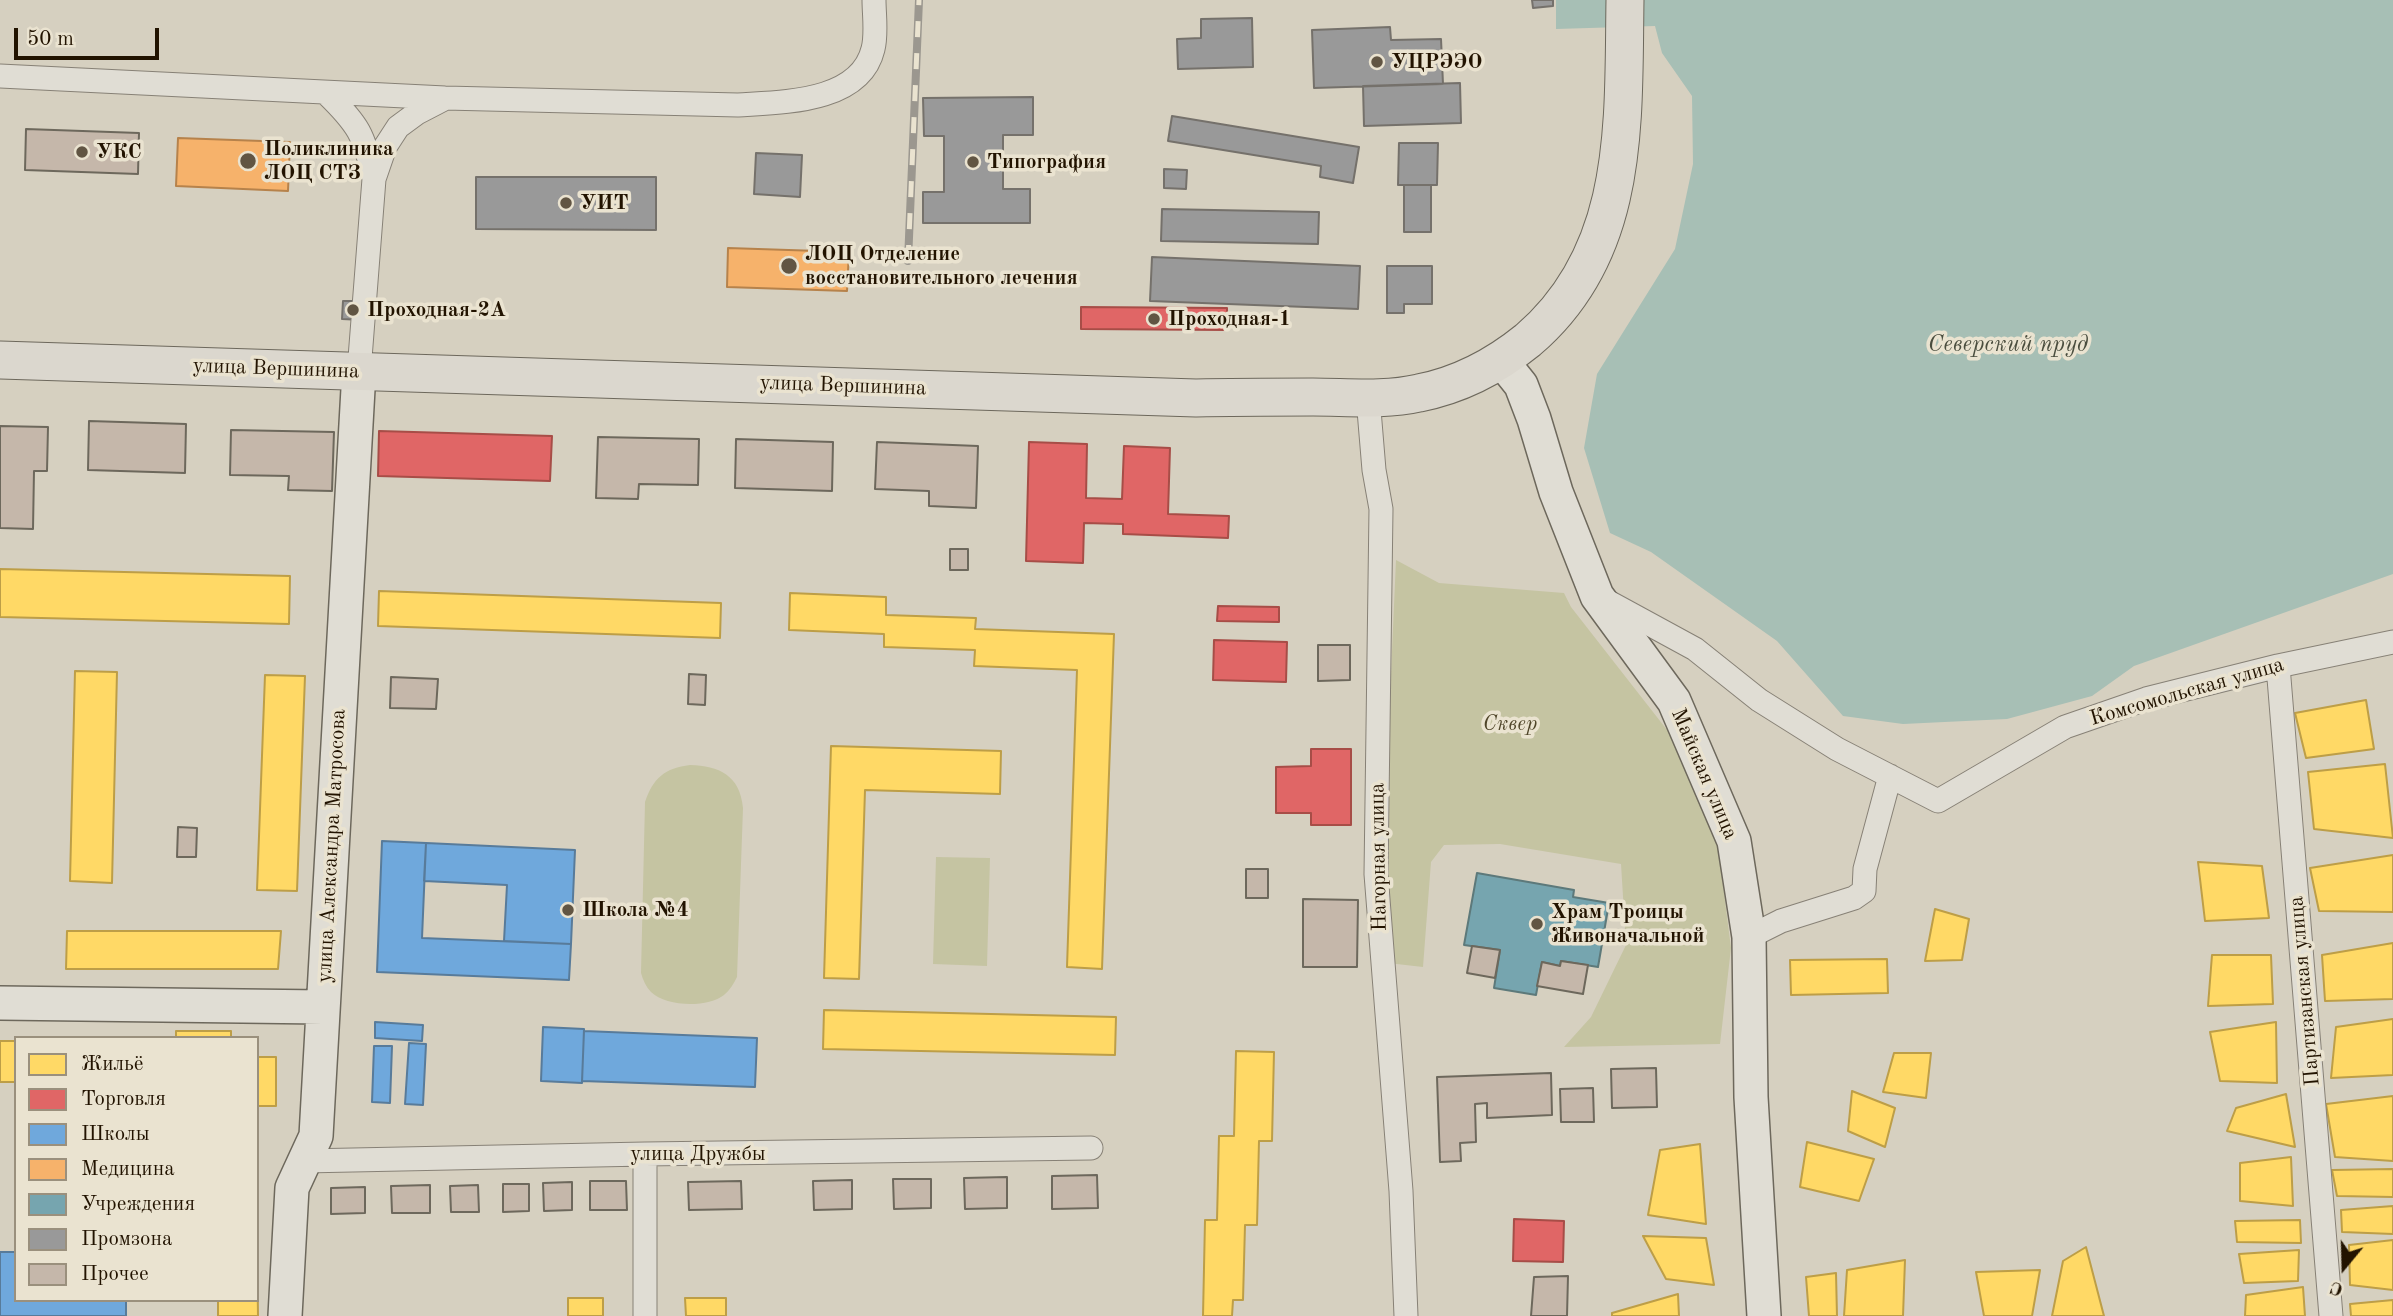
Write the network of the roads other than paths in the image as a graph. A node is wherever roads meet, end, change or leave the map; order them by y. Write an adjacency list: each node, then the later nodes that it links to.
1 (874, 0): 5 (street)
2 (1625, 0): 8 (main road, улица Вершинина)
3 (0, 76): 4 (street)
4 (326, 93): 5 (street); 6 (street)
5 (445, 98): 6 (street)
6 (374, 179): 9 (street)
7 (0, 360): 9 (main road, улица Вершинина)
8 (1502, 360): 10 (main road, улица Вершинина); 11 (street, Майская улица)
9 (359, 371): 10 (main road, улица Вершинина); 17 (street, улица Александра Матросова)
10 (1368, 398): 23 (street, Нагорная улица)
11 (1597, 596): 14 (street, Комсомольская улица); 15 (street, Майская улица)
12 (2393, 642): 13 (street, Комсомольская улица)
13 (2278, 666): 14 (street, Комсомольская улица); 25 (street, Партизанская улица)
14 (1890, 776): 15 (street)
15 (1749, 937): 24 (street, Майская улица)
16 (0, 1003): 17 (street)
17 (323, 1007): 20 (street, улица Александра Матросова)
18 (1091, 1148): 19 (street, улица Дружбы)
19 (645, 1154): 20 (street, улица Дружбы); 22 (street)
20 (304, 1161): 21 (street, улица Александра Матросова)
21 (285, 1316)
22 (645, 1316)
23 (1406, 1316)
24 (1764, 1316)
25 (2332, 1316)

